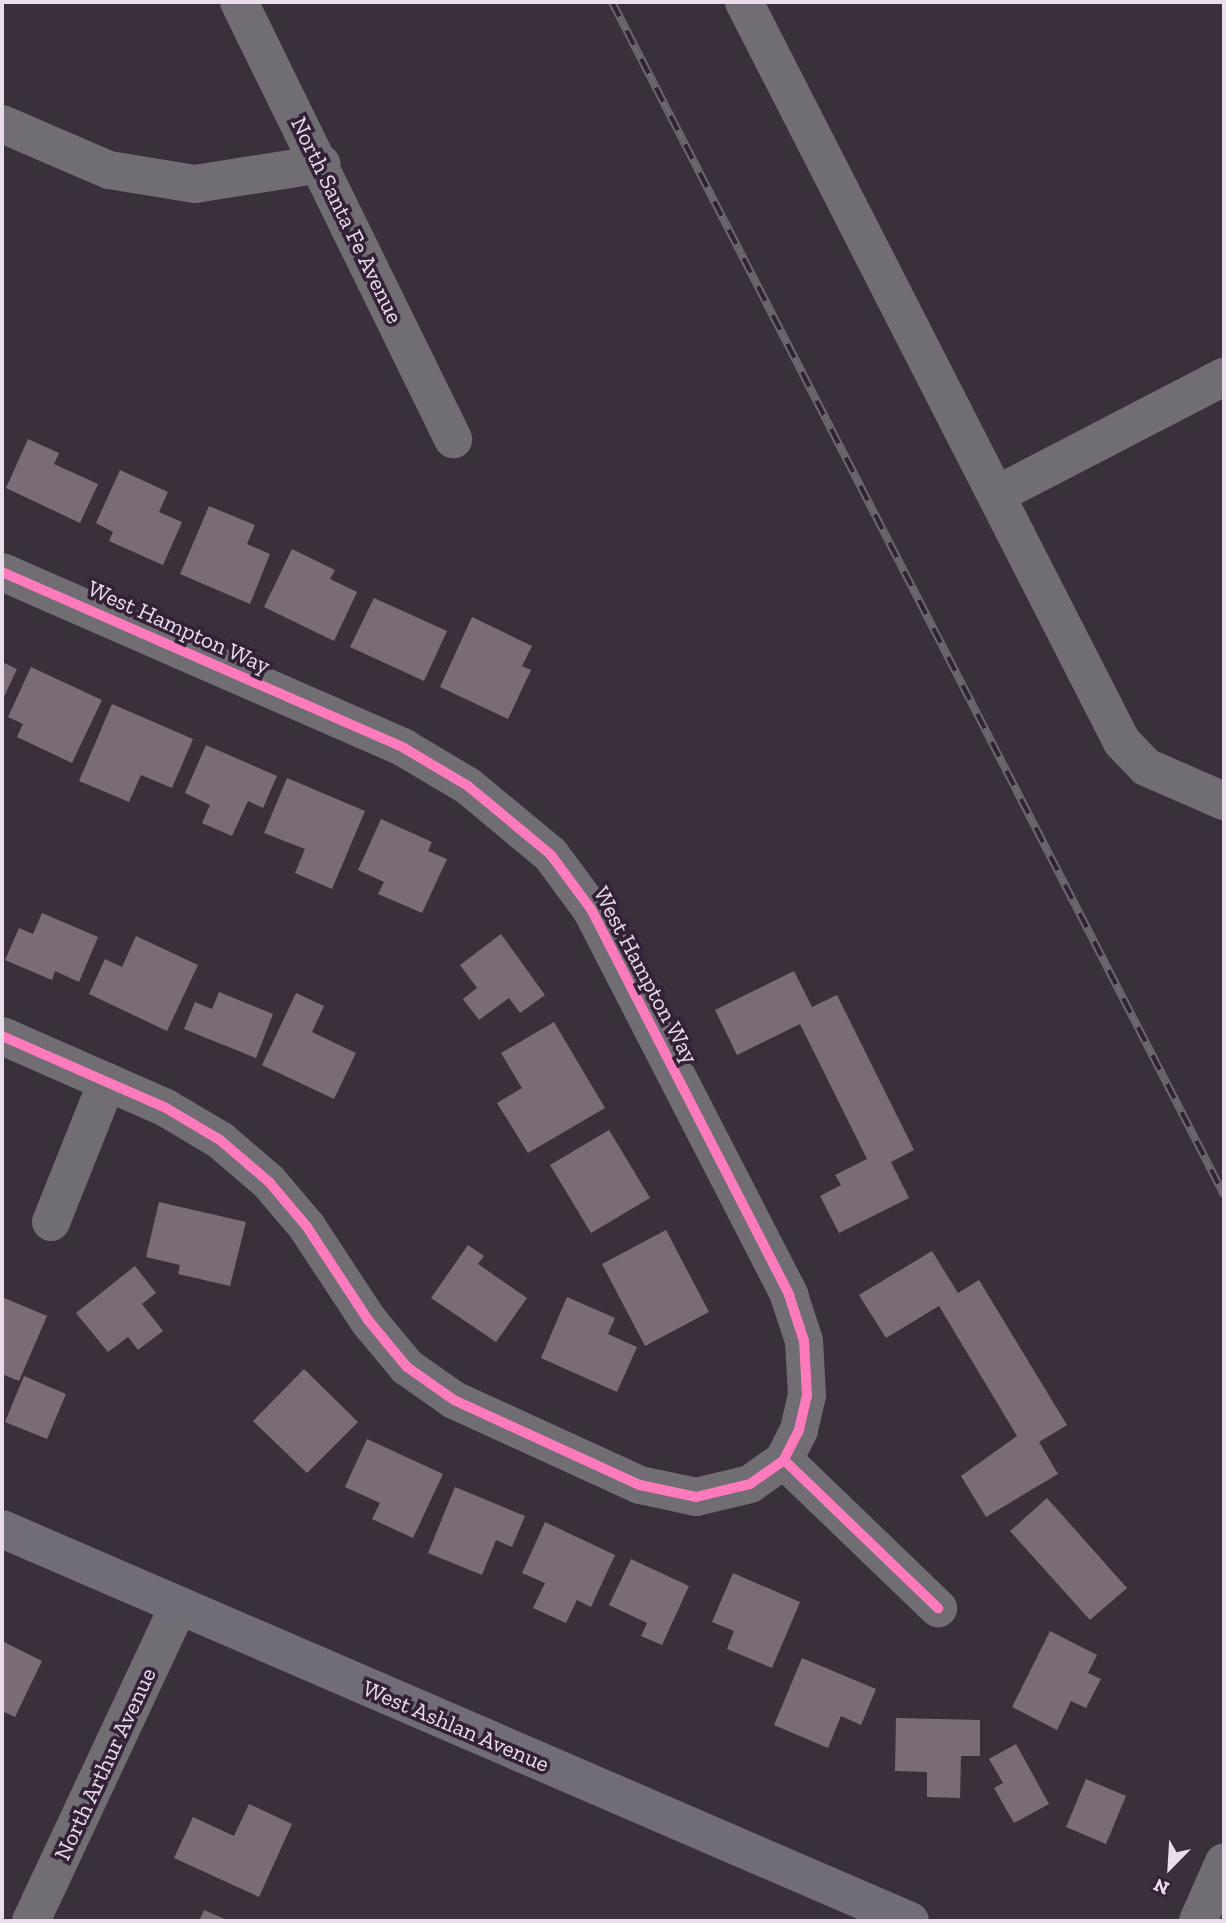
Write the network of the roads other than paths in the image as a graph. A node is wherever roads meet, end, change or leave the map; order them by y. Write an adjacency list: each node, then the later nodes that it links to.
1 (239, 2): 4 (street, North Santa Fe Avenue)
2 (744, 2): 7 (street)
3 (2, 124): 4 (street)
4 (321, 164): 6 (street, North Santa Fe Avenue)
5 (1224, 377): 7 (street)
6 (453, 439)
7 (996, 495): 9 (street)
8 (2, 572): 13 (street, West Hampton Way)
9 (1224, 801)
10 (2, 1036): 11 (street)
11 (107, 1082): 12 (street); 13 (street)
12 (51, 1222)
13 (785, 1460): 16 (street)
14 (2, 1529): 15 (main road, West Ashlan Avenue)
15 (178, 1607): 18 (street, North Arthur Avenue); 19 (main road, West Ashlan Avenue)
16 (938, 1608)
17 (1224, 1861): 20 (street)
18 (31, 1921)
19 (910, 1921)
20 (1198, 1921)

